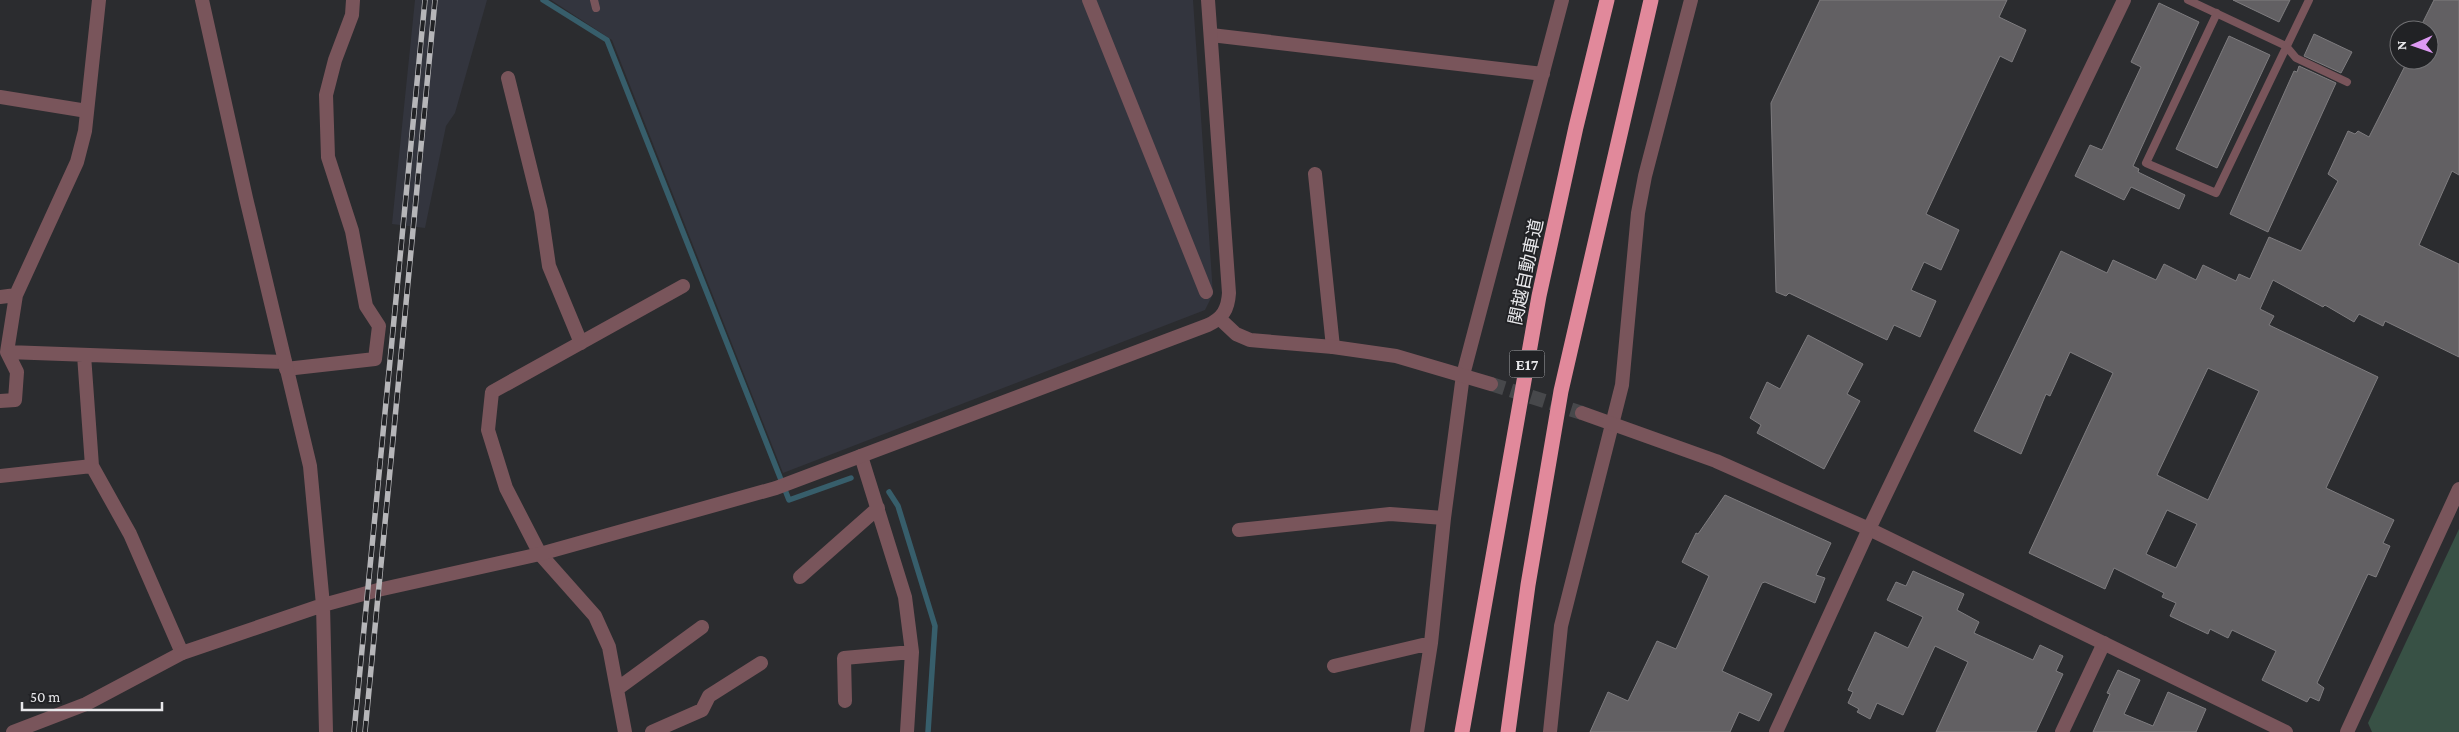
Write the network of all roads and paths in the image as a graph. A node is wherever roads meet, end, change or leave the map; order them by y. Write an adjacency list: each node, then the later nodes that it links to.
1 (99, 0): 20 (street)
2 (202, 0): 31 (street)
3 (353, 0): 31 (street)
4 (1089, 0): 23 (street)
5 (1208, 0): 14 (street)
6 (1562, 0): 16 (street)
7 (1607, 0): 63 (highway, 関越自動車道 / E17)
8 (1651, 0): 64 (highway, E17)
9 (1690, 0): 36 (street)
10 (2124, 0): 43 (street)
11 (2188, 0): 13 (lane)
12 (2309, 0): 15 (lane)
13 (2217, 13): 15 (lane); 15 (lane)
14 (1211, 35): 16 (street); 26 (street)
15 (2286, 46): 18 (lane)
16 (1543, 74): 32 (street)
17 (508, 78): 27 (street)
18 (2347, 82)
19 (0, 97): 20 (street)
20 (87, 111): 24 (street)
21 (1315, 174): 28 (street)
22 (683, 286): 27 (street)
23 (1206, 292)
24 (16, 295): 25 (street); 29 (street)
25 (0, 297)
26 (1220, 319): 28 (street); 37 (street)
27 (581, 343): 45 (street)
28 (1332, 347): 32 (street)
29 (7, 352): 30 (street); 34 (street)
30 (84, 355): 31 (street); 38 (street)
31 (285, 365): 47 (street)
32 (1463, 375): 33 (street); 42 (street)
33 (1491, 384)
34 (0, 401)
35 (1582, 413): 36 (street)
36 (1613, 423): 43 (street); 65 (street)
37 (862, 456): 41 (street); 45 (street)
38 (92, 466): 39 (street); 52 (street)
39 (0, 476)
40 (2459, 489): 69 (street)
41 (878, 508): 46 (street); 51 (street)
42 (1444, 518): 44 (street); 49 (street)
43 (1869, 529): 50 (street); 66 (street)
44 (1238, 530)
45 (540, 554): 47 (street); 55 (street)
46 (800, 577)
47 (323, 605): 52 (street); 58 (street)
48 (702, 627): 55 (street)
49 (1430, 642): 54 (street); 62 (street)
50 (2104, 643): 67 (street); 68 (street)
51 (912, 652): 56 (street); 61 (street)
52 (182, 653): 57 (street)
53 (761, 663): 60 (street)
54 (1334, 666)
55 (617, 689): 59 (street)
56 (845, 702)
57 (13, 732)
58 (326, 732)
59 (625, 732)
60 (652, 732)
61 (906, 732)
62 (1417, 732)
63 (1462, 732)
64 (1508, 732)
65 (1550, 732)
66 (1776, 732)
67 (2062, 732)
68 (2286, 732)
69 (2346, 732)

